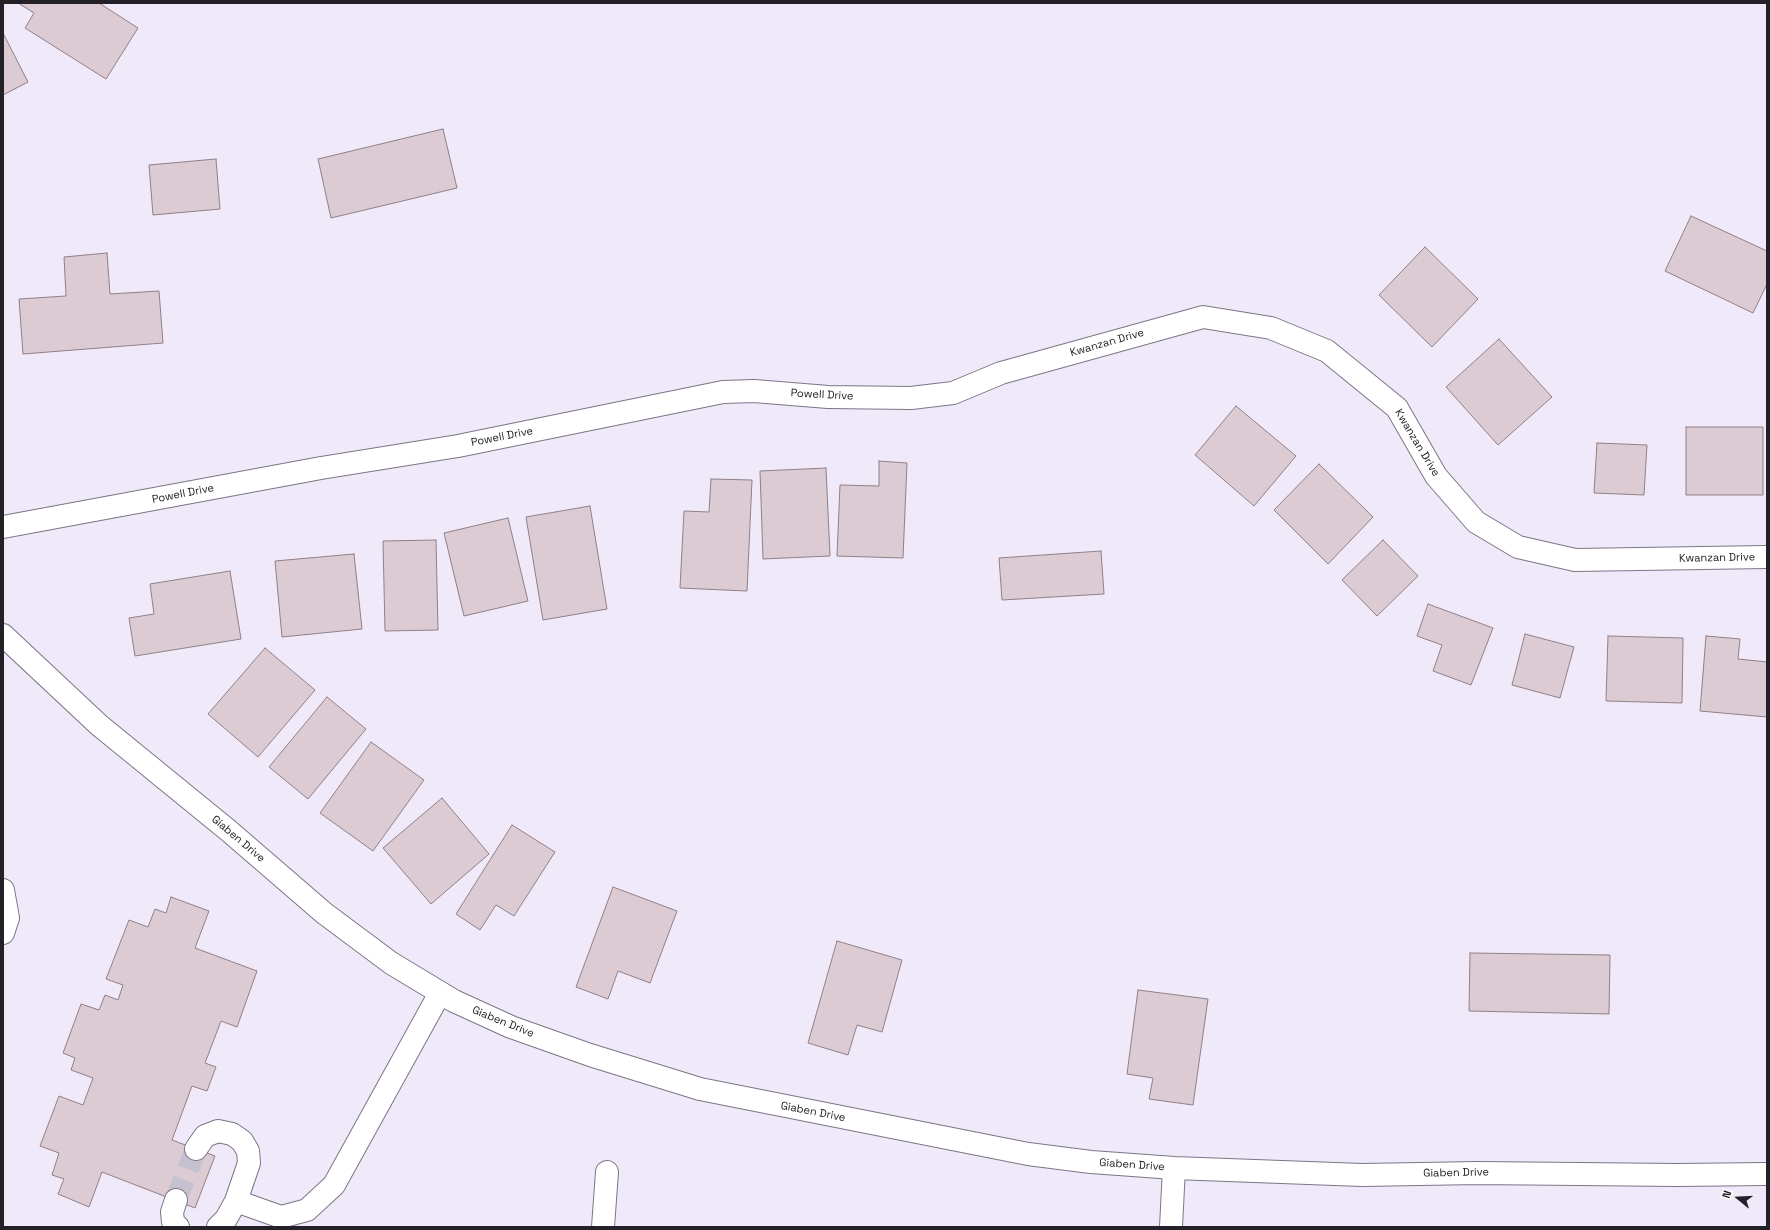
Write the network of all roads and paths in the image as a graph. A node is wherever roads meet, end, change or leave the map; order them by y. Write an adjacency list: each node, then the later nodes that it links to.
1 (1001, 373): 2 (street, Powell Drive); 3 (street, Kwanzan Drive)
2 (3, 528)
3 (1767, 557)
4 (3, 636): 7 (street, Giaben Drive)
5 (3, 890): 6 (street)
6 (3, 933)
7 (440, 993): 9 (street, Giaben Drive); 13 (street)
8 (196, 1149): 13 (street)
9 (1174, 1168): 11 (street, Giaben Drive); 17 (street)
10 (607, 1172): 16 (street)
11 (1767, 1174)
12 (176, 1200): 14 (street)
13 (236, 1201): 15 (street)
14 (178, 1227)
15 (218, 1227)
16 (603, 1227)
17 (1171, 1227)

